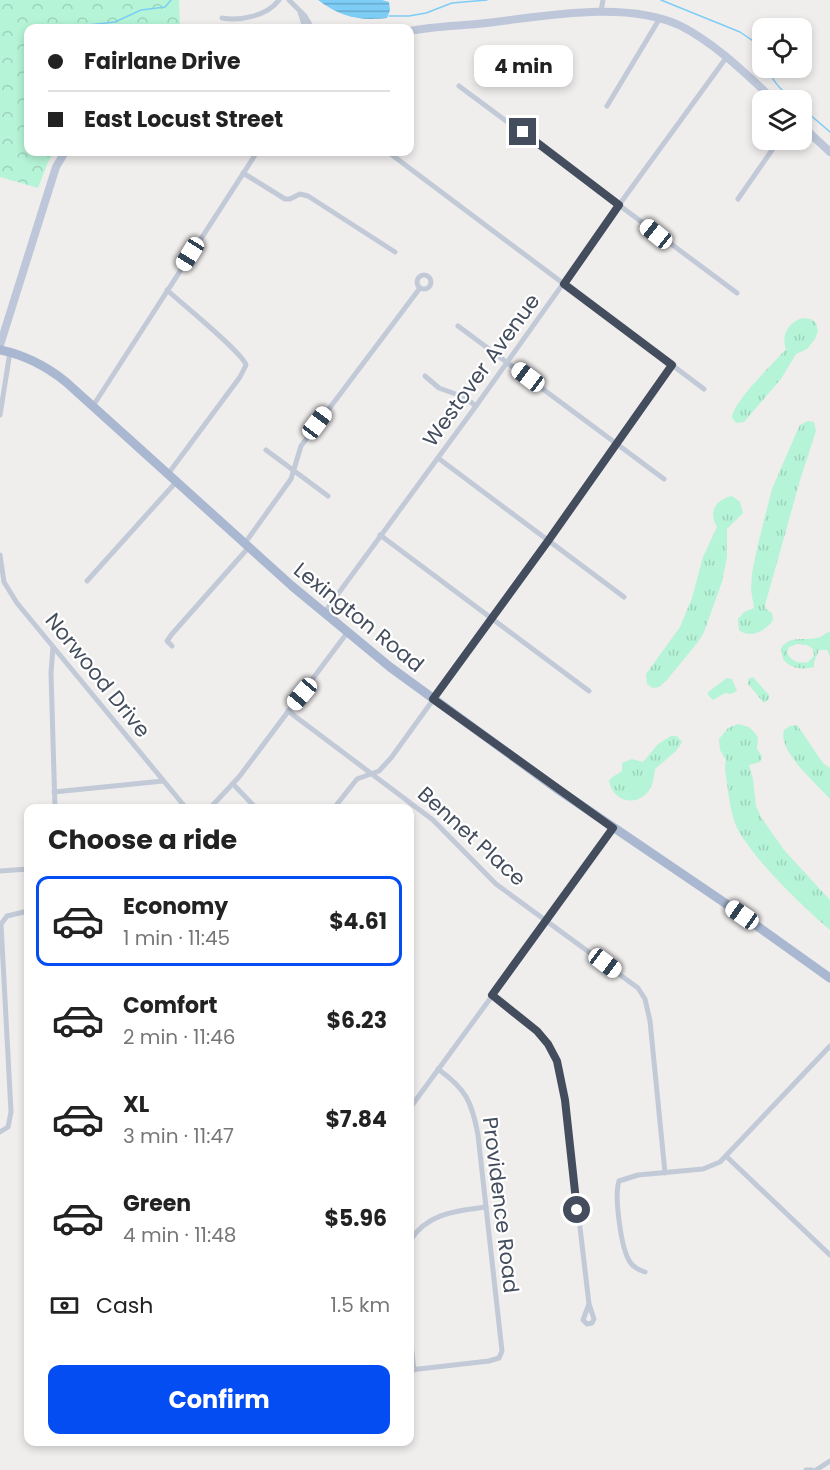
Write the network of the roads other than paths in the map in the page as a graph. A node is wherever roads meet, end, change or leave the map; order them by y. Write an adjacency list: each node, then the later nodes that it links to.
1 (279, 0): 6 (street)
2 (289, 0): 4 (street)
3 (603, 0): 5 (street)
4 (299, 10): 8 (street); 9 (street)
5 (602, 11): 7 (main road); 10 (main road)
6 (222, 18)
7 (660, 18): 11 (main road); 14 (street)
8 (304, 24)
9 (310, 24)
10 (414, 31)
11 (726, 58): 13 (main road); 23 (street, Westover Avenue)
12 (459, 87): 23 (street)
13 (763, 90)
14 (606, 106)
15 (812, 136): 17 (main road)
16 (772, 150): 22 (street)
17 (830, 152)
18 (63, 156): 30 (main road)
19 (254, 156): 21 (street)
20 (393, 156): 25 (street)
21 (243, 173): 24 (street); 27 (street)
22 (738, 199)
23 (619, 205): 25 (street, Westover Avenue); 28 (street)
24 (395, 252)
25 (564, 284): 32 (street, Westover Avenue); 33 (street)
26 (420, 288): 42 (street)
27 (167, 290): 36 (street); 43 (street)
28 (737, 293)
29 (459, 326): 32 (street)
30 (0, 345)
31 (5, 351): 36 (main road, Lexington Road); 38 (street)
32 (508, 362): 37 (street, Westover Avenue); 39 (street)
33 (672, 365): 35 (street); 39 (street)
34 (425, 376): 37 (street)
35 (704, 389)
36 (93, 406): 43 (main road, Lexington Road)
37 (476, 406): 41 (street, Westover Avenue)
38 (0, 415)
39 (618, 443): 44 (street); 48 (street)
40 (266, 450): 42 (street)
41 (438, 458): 47 (street, Westover Avenue); 48 (street)
42 (294, 472): 46 (street); 49 (street)
43 (168, 474): 45 (main road, Lexington Road)
44 (664, 479)
45 (177, 481): 49 (main road, Lexington Road); 51 (street)
46 (328, 496)
47 (380, 535): 53 (street, Westover Avenue); 54 (street)
48 (548, 541): 52 (street); 54 (street)
49 (247, 545): 53 (main road, Lexington Road); 56 (street)
50 (0, 555): 57 (street, Norwood Drive)
51 (87, 581)
52 (624, 597)
53 (324, 614): 55 (main road, Lexington Road)
54 (491, 618): 58 (street); 59 (street)
55 (347, 633): 59 (main road, Lexington Road); 60 (street)
56 (172, 646)
57 (53, 647): 62 (street, Norwood Drive); 64 (street)
58 (589, 691)
59 (433, 699): 61 (street); 72 (main road, Lexington Road)
60 (288, 711): 61 (street, Bennet Place); 63 (street)
61 (372, 774): 69 (street); 70 (street, Bennet Place)
62 (163, 781): 64 (street); 66 (street, Norwood Drive)
63 (233, 784): 67 (street); 68 (street)
64 (54, 792): 65 (street)
65 (55, 804)
66 (183, 804)
67 (214, 804)
68 (252, 804)
69 (337, 804)
70 (412, 804)
71 (414, 806): 76 (street, Bennet Place)
72 (613, 828): 76 (street); 78 (main road, Lexington Road)
73 (24, 869): 74 (street)
74 (0, 872)
75 (24, 912): 77 (street)
76 (547, 921): 79 (street); 87 (street, Bennet Place)
77 (1, 962): 81 (street)
78 (830, 978)
79 (492, 995): 83 (street); 92 (street)
80 (830, 1046): 86 (street)
81 (7, 1052): 82 (street); 85 (street)
82 (0, 1053)
83 (438, 1069): 84 (street); 88 (street, Providence Road)
84 (414, 1102)
85 (0, 1132)
86 (727, 1157): 87 (street); 90 (street)
87 (665, 1173): 91 (street)
88 (486, 1207): 89 (street); 93 (street, Providence Road)
89 (414, 1236)
90 (830, 1255)
91 (645, 1272)
92 (589, 1304)
93 (414, 1370)
94 (830, 1461): 96 (street)
95 (806, 1470): 96 (street)
96 (814, 1470)

